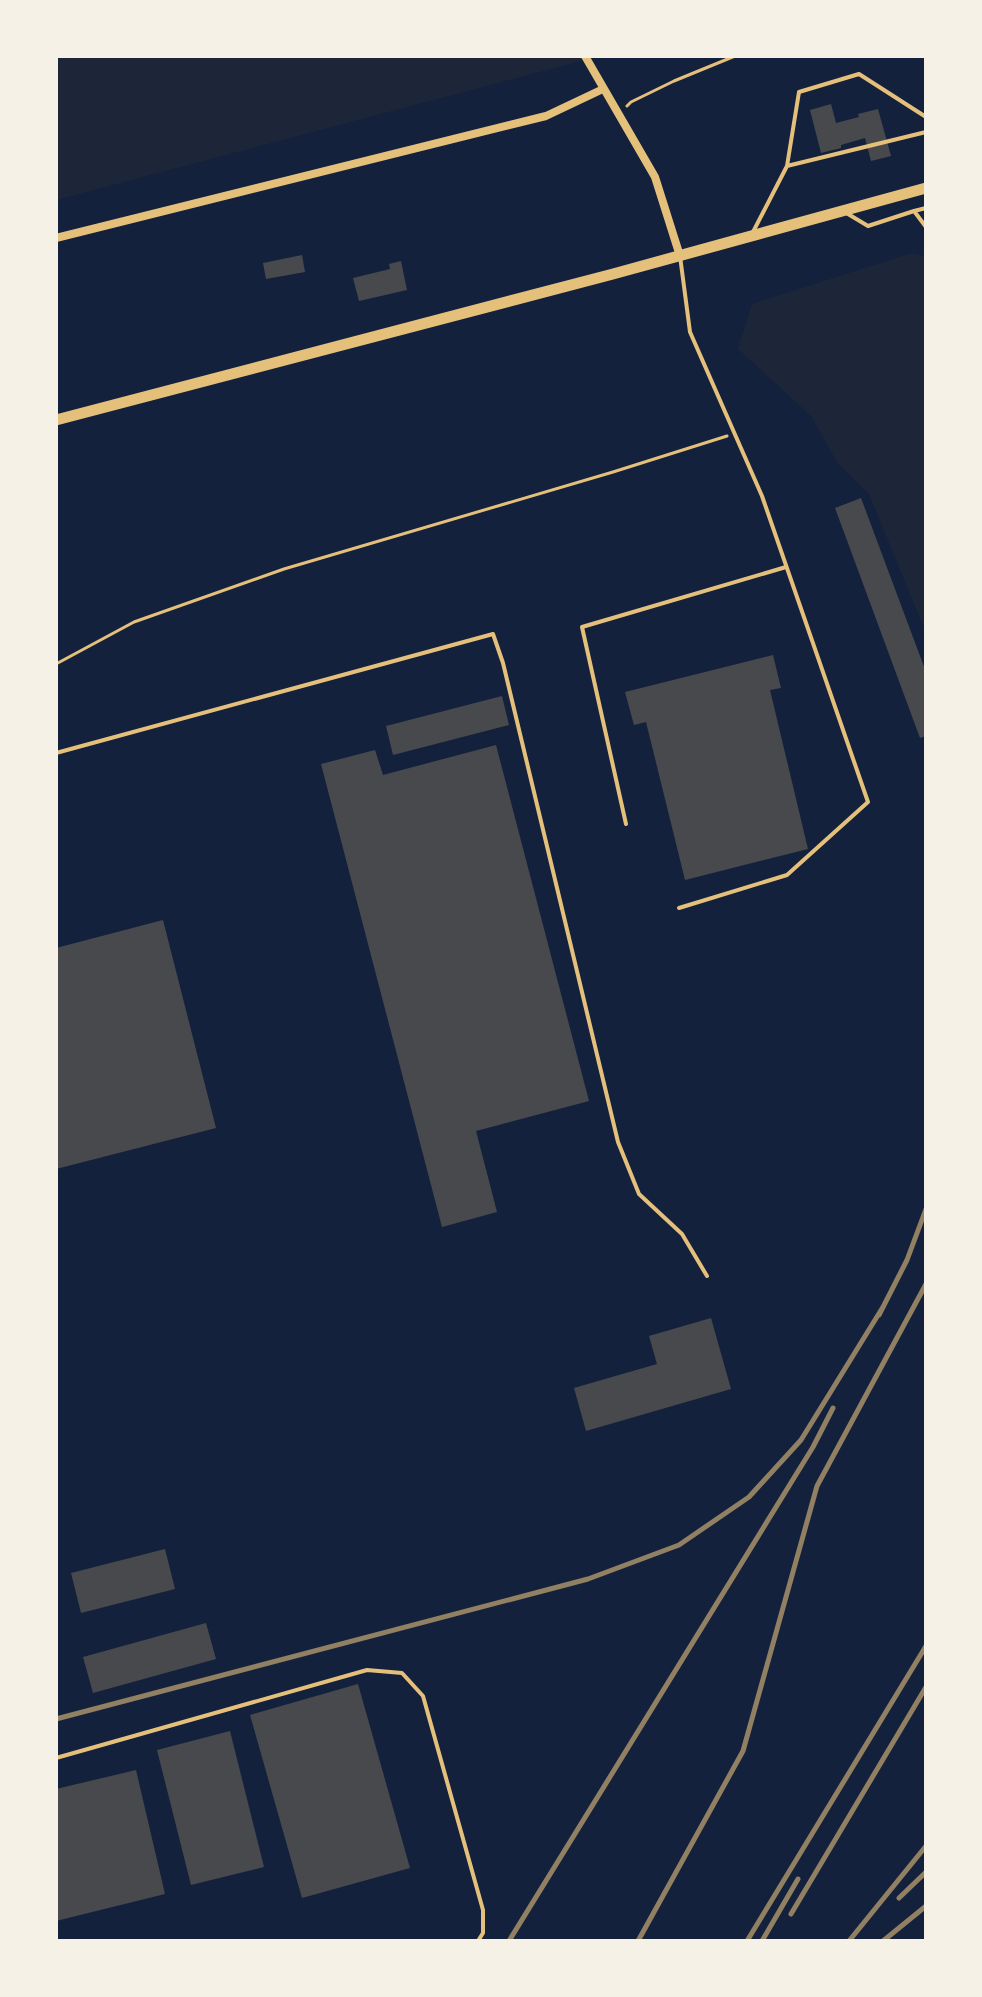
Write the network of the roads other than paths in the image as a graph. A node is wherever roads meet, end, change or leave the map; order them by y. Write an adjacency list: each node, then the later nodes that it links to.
1 (585, 56): 2 (street)
2 (603, 89): 13 (street); 14 (street)
3 (926, 117): 5 (lane)
4 (926, 132): 5 (lane)
5 (787, 166): 12 (lane)
6 (926, 188): 8 (main road)
7 (926, 208): 9 (lane)
8 (842, 210): 9 (lane); 12 (main road)
9 (914, 211): 10 (lane)
10 (924, 221): 11 (lane)
11 (926, 227)
12 (752, 236): 14 (main road)
13 (56, 238)
14 (680, 256): 15 (main road); 16 (lane)
15 (56, 420)
16 (786, 567): 18 (lane); 19 (lane)
17 (56, 753): 20 (lane)
18 (626, 824)
19 (679, 908)
20 (707, 1276)
21 (56, 1758): 22 (lane)
22 (478, 1941)

